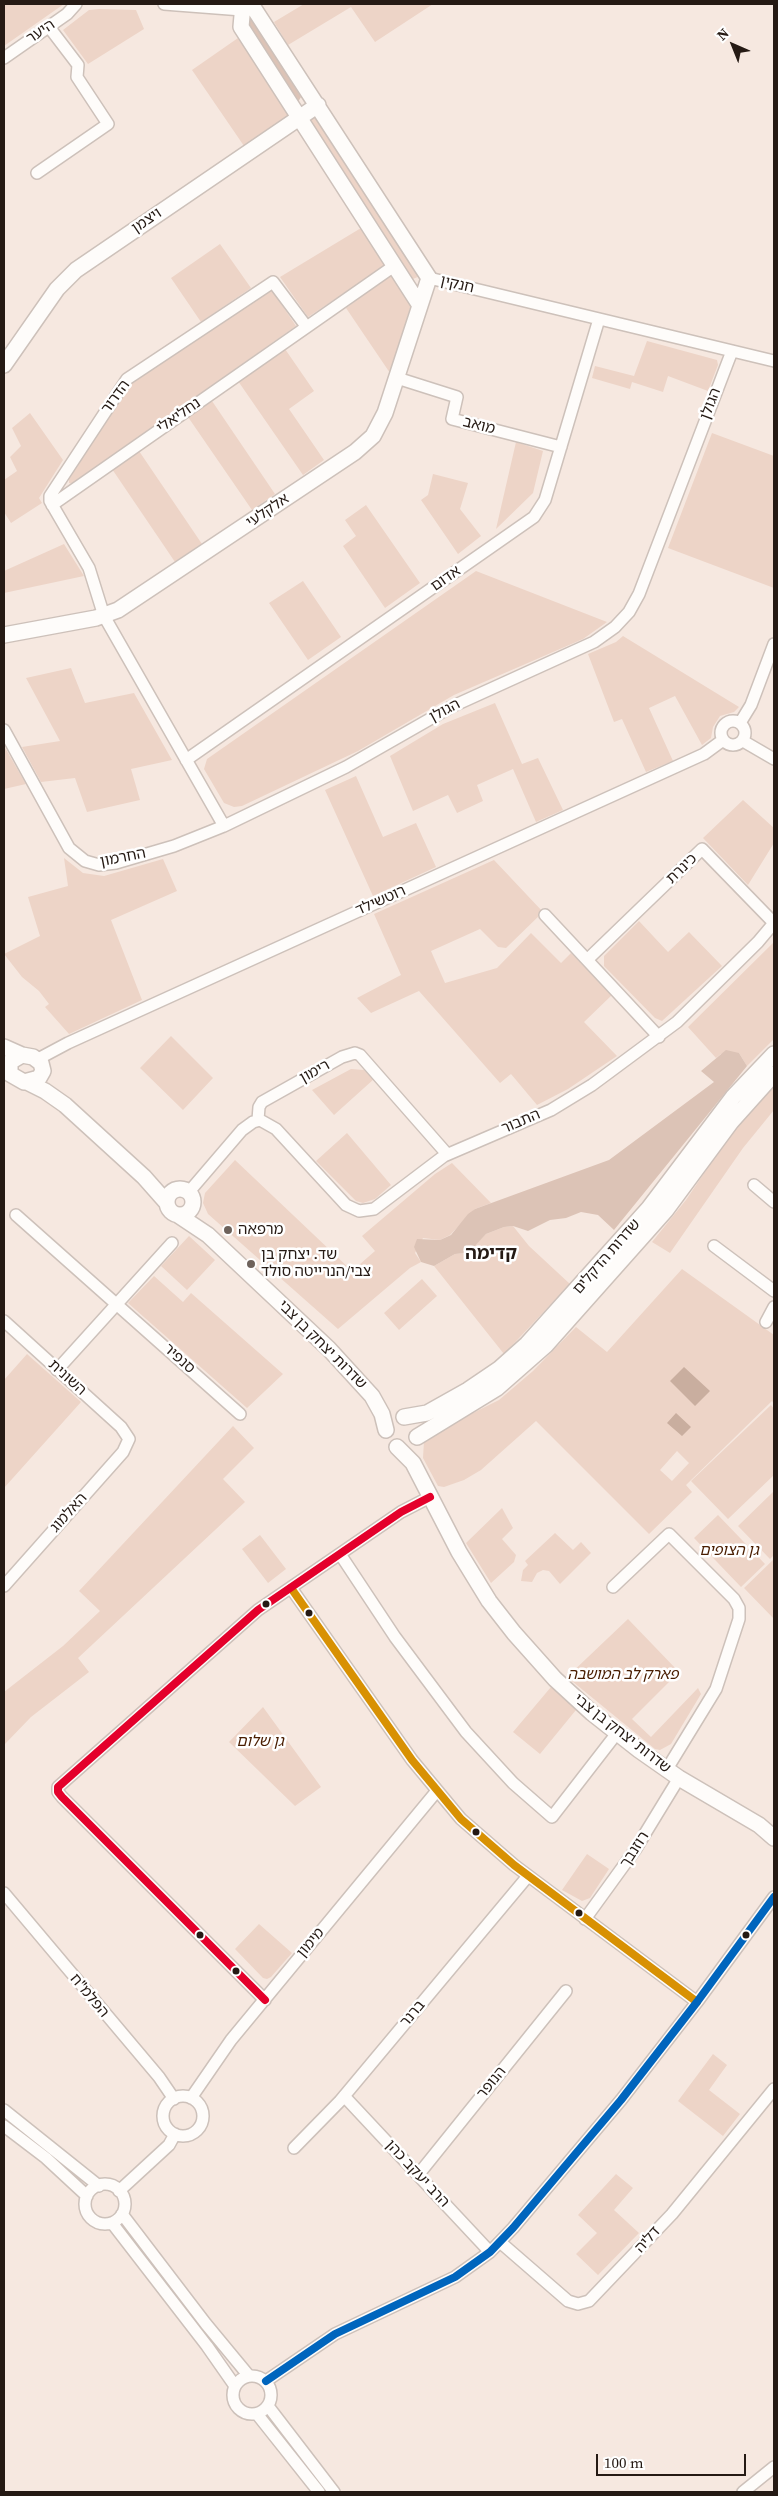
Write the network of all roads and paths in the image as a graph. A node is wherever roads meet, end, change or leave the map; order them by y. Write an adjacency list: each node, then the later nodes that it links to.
1 (76, 4): 4 (street, היער)
2 (164, 4): 3 (street)
3 (245, 6): 6 (street, חנקין); 7 (street)
4 (49, 27): 5 (street, היער); 8 (street)
5 (4, 58)
6 (318, 106): 7 (street, ויצמן); 10 (street, חנקין)
7 (298, 118): 9 (street); 16 (street, ויצמן)
8 (37, 173)
9 (394, 266): 11 (street); 13 (street, נחליאלי)
10 (429, 278): 11 (street, אלקלעי); 12 (street, חנקין)
11 (419, 304): 17 (street, אלקלעי)
12 (599, 319): 14 (street, חנקין); 18 (street, אדום)
13 (306, 326): 19 (street, נחליאלי); 19 (street, הדרור)
14 (732, 350): 15 (street, חנקין); 29 (street, הגולן)
15 (774, 361)
16 (4, 365)
17 (397, 378): 18 (street, מואב); 20 (street, אלקלעי)
18 (560, 447): 28 (street, אדום)
19 (52, 505): 20 (street)
20 (104, 616): 21 (street, אלקלעי); 28 (street)
21 (4, 636)
22 (774, 644): 23 (street)
23 (740, 723): 25 (street); 26 (street)
24 (4, 730): 29 (street, החרמון)
25 (723, 740): 26 (street); 37 (street, רוטשילד)
26 (743, 740): 27 (street)
27 (774, 758)
28 (186, 760): 29 (street)
29 (224, 826)
30 (545, 915): 32 (street)
31 (774, 923): 32 (street, כינרת); 33 (street, התבור)
32 (587, 960): 33 (street)
33 (658, 1037): 43 (street, התבור)
34 (4, 1047): 36 (street)
35 (774, 1054): 62 (street, שדרות הדקלים)
36 (22, 1055): 37 (street); 38 (street)
37 (40, 1065): 40 (street); 41 (street)
38 (7, 1068): 40 (street)
39 (774, 1074): 65 (street, שדרות הדקלים)
40 (27, 1082): 41 (street)
41 (64, 1105): 44 (street)
42 (258, 1120): 43 (street, התבור); 43 (street, רימון); 46 (street, רימון)
43 (447, 1154)
44 (144, 1177): 46 (street); 48 (street)
45 (754, 1185): 47 (street)
46 (186, 1195): 48 (street); 50 (street); 51 (street, שדרות יצחק בן צבי)
47 (774, 1202)
48 (167, 1203): 50 (street)
49 (16, 1214): 55 (street, סנפיר)
50 (178, 1215): 51 (street, שדרות יצחק בן צבי)
51 (208, 1236): 60 (street, שדרות יצחק בן צבי)
52 (172, 1243): 55 (street)
53 (714, 1246): 54 (street)
54 (774, 1291)
55 (117, 1304): 59 (street); 61 (street, סנפיר)
56 (774, 1307): 58 (street)
57 (4, 1321): 59 (street, השונית)
58 (766, 1322)
59 (58, 1370): 64 (street, השונית)
60 (370, 1393): 62 (street, שדרות יצחק בן צבי); 63 (street, שדרות יצחק בן צבי)
61 (240, 1414)
62 (403, 1417): 63 (street); 65 (street)
63 (386, 1430): 66 (street)
64 (128, 1437): 70 (street, האלמוג)
65 (416, 1440): 66 (street); 67 (street, שדרות יצחק בן צבי)
66 (397, 1447): 67 (street, שדרות יצחק בן צבי)
67 (414, 1465): 68 (street, שדרות יצחק בן צבי)
68 (430, 1498): 69 (street); 73 (street, שדרות יצחק בן צבי)
69 (340, 1554): 72 (street); 73 (street)
70 (4, 1586)
71 (614, 1587): 74 (street, רוזנבך)
72 (291, 1588): 75 (street); 84 (street)
73 (616, 1733): 74 (street, שדרות יצחק בן צבי)
74 (673, 1774): 76 (street, שדרות יצחק בן צבי); 82 (street, רוזנבך)
75 (436, 1792): 79 (street); 84 (street, מימון)
76 (759, 1825): 77 (street, שדרות יצחק בן צבי); 78 (street, שדרות יצחק בן צבי)
77 (774, 1832)
78 (774, 1838)
79 (528, 1876): 82 (street); 87 (street, ברנר)
80 (4, 1893): 89 (street, הפלמ"ח)
81 (774, 1897): 85 (street)
82 (585, 1918): 85 (street)
83 (566, 1991): 94 (street, הנופר)
84 (265, 2000): 88 (street, מימון)
85 (697, 2002): 100 (street)
86 (774, 2088): 100 (street, דליה)
87 (344, 2096): 93 (street, ברנר); 94 (street, הרב יעקב כהן)
88 (191, 2098): 89 (street); 92 (street)
89 (174, 2099): 92 (street)
90 (4, 2110): 95 (street)
91 (4, 2126): 97 (street)
92 (175, 2134): 96 (street)
93 (294, 2148)
94 (418, 2174): 101 (street, הרב יעקב כהן)
95 (99, 2186): 96 (street); 97 (street)
96 (119, 2191): 98 (street)
97 (87, 2196): 99 (street)
98 (122, 2214): 99 (street); 102 (street)
99 (112, 2223): 104 (street)
100 (500, 2242): 101 (street)
101 (490, 2252): 103 (street)
102 (249, 2376): 103 (street); 104 (street)
103 (266, 2381): 105 (street)
104 (235, 2386): 106 (street)
105 (268, 2406): 106 (street); 109 (street)
106 (257, 2414): 108 (street)
107 (774, 2467): 110 (street)
108 (319, 2492)
109 (334, 2492)
110 (743, 2492)

